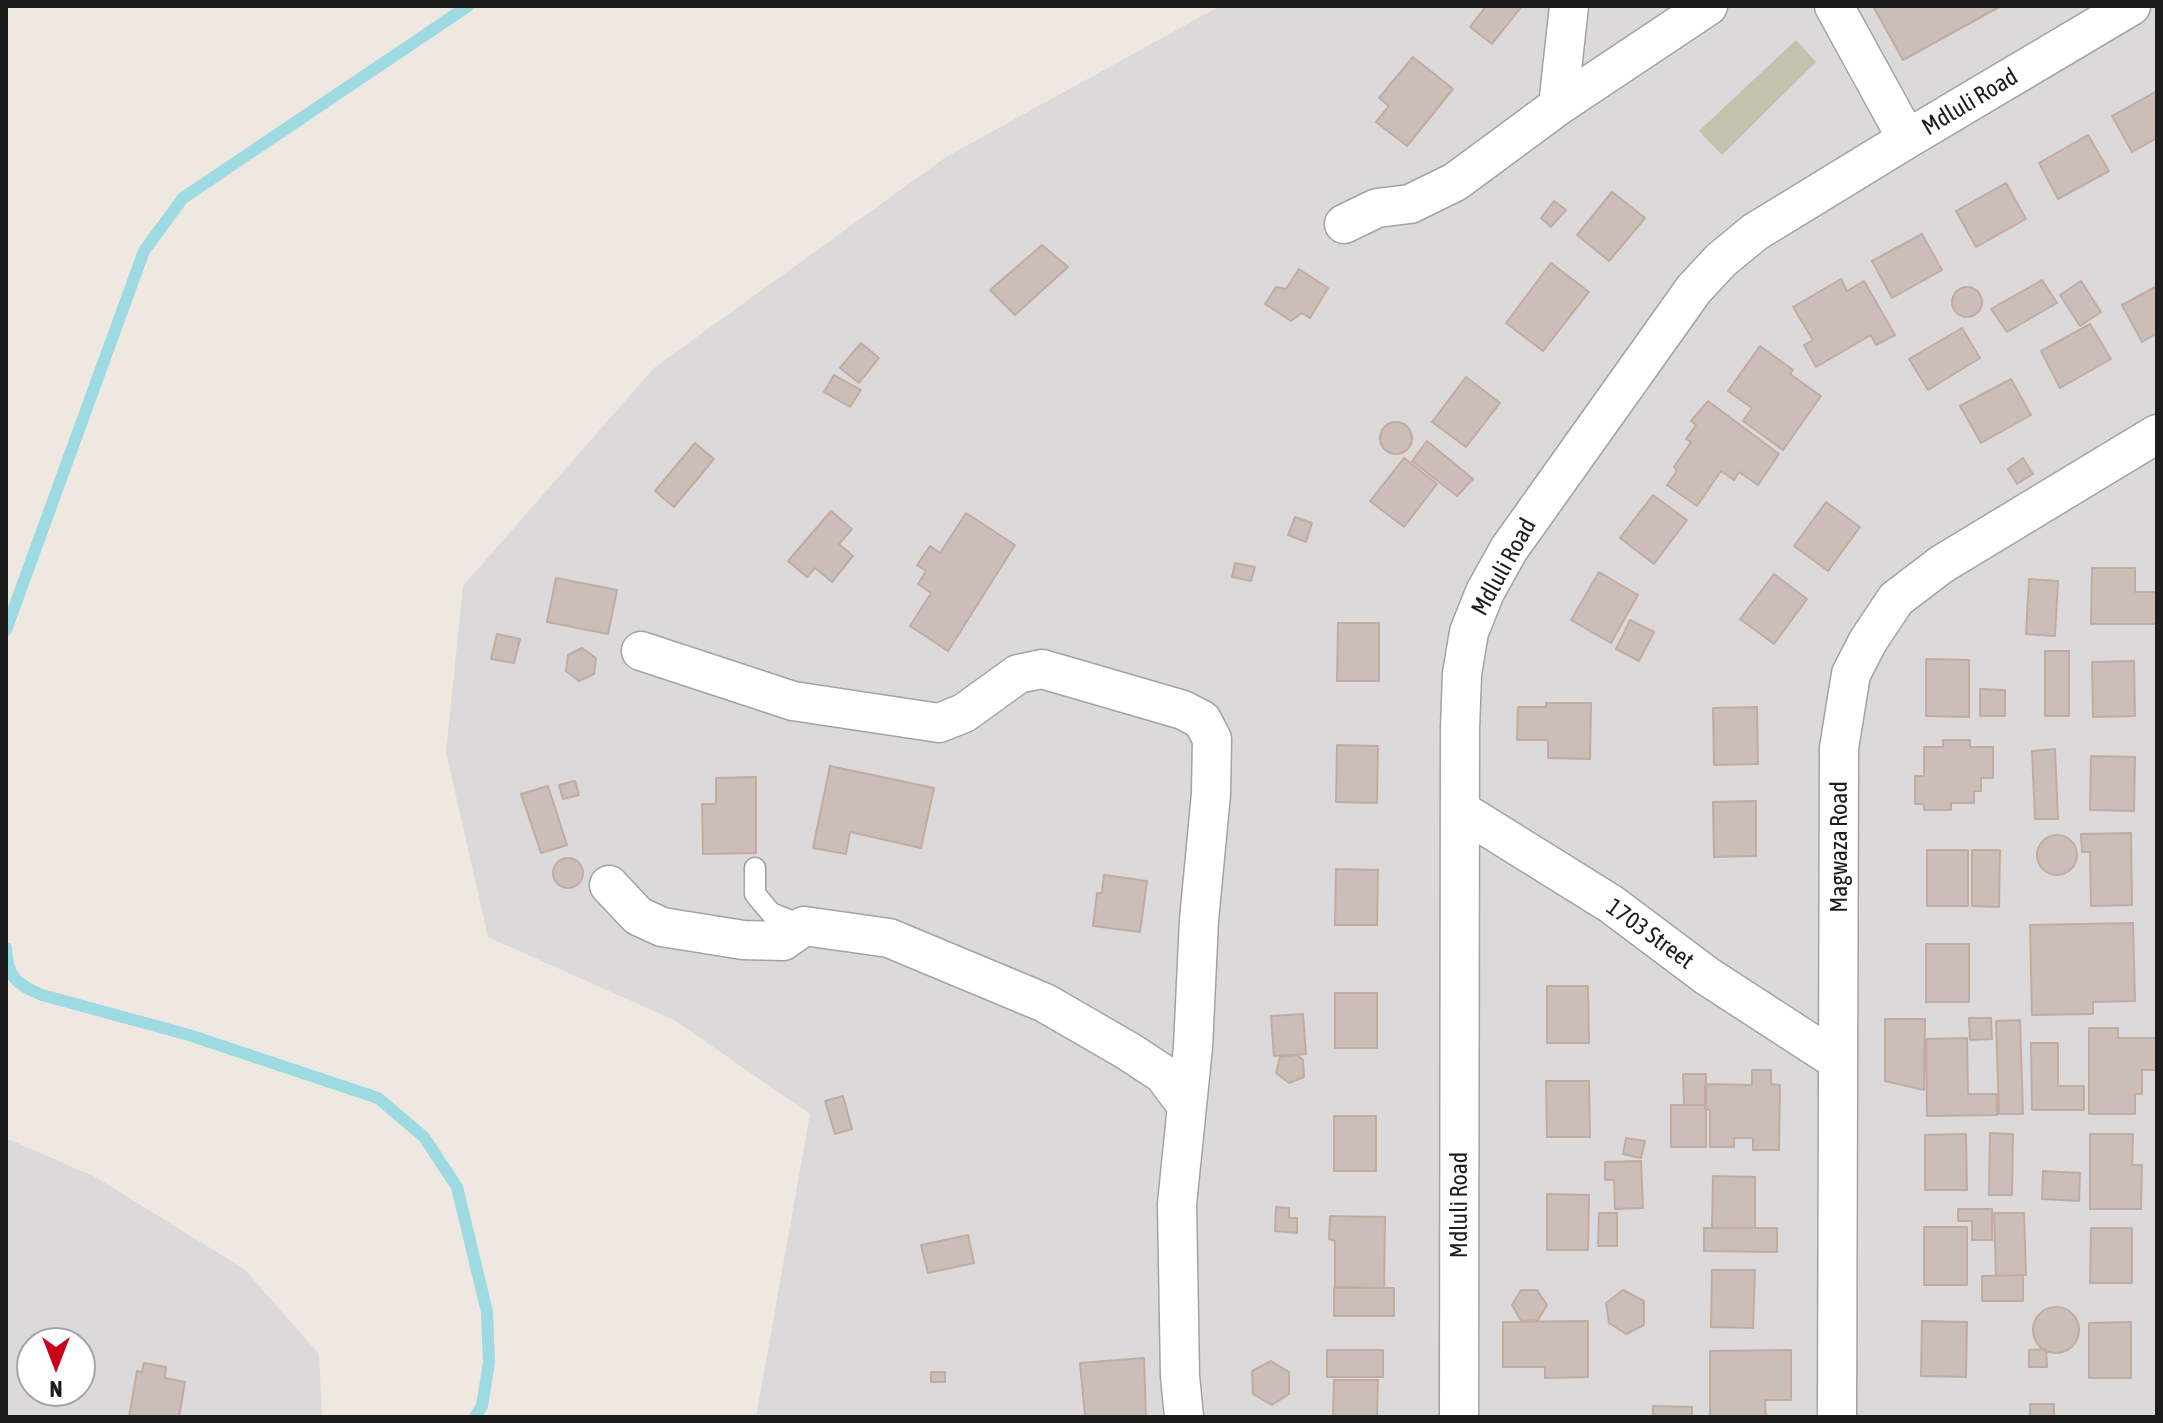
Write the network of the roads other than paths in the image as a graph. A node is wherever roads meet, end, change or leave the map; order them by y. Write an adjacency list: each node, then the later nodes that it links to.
1 (1569, 6): 5 (street)
2 (1708, 6): 5 (street)
3 (1834, 6): 6 (street)
4 (2131, 6): 6 (street, Mdluli Road)
5 (1558, 106): 7 (street)
6 (1907, 139): 10 (street, Mdluli Road)
7 (1344, 224)
8 (2157, 434): 14 (street, Magwaza Road)
9 (641, 651): 15 (street)
10 (1460, 810): 14 (street, 1703 Street); 17 (street, Mdluli Road)
11 (755, 868): 13 (lane)
12 (609, 885): 13 (street)
13 (804, 926): 15 (street)
14 (1838, 1061): 18 (street, Magwaza Road)
15 (1187, 1106): 16 (street)
16 (1184, 1417)
17 (1459, 1417)
18 (1837, 1417)

